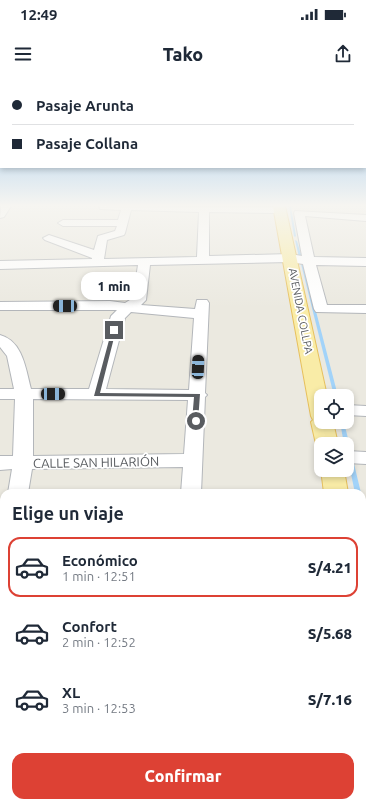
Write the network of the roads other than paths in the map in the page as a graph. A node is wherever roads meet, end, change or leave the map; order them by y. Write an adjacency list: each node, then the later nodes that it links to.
1 (53, 240): 7 (street)
2 (102, 240): 7 (street)
3 (203, 240): 8 (street)
4 (286, 240): 6 (main road, AVENIDA COLLPA)
5 (304, 240): 10 (street)
6 (290, 258): 8 (street); 10 (street); 17 (main road, AVENIDA COLLPA)
7 (97, 259): 9 (street); 12 (street)
8 (203, 259): 9 (street)
9 (145, 261): 15 (street)
10 (309, 261): 11 (street); 14 (street)
11 (366, 262)
12 (0, 265)
13 (0, 306): 15 (street)
14 (366, 309)
15 (123, 312): 20 (street); 21 (street)
16 (0, 340): 19 (street)
17 (316, 389)
18 (0, 394): 19 (street)
19 (24, 394): 20 (street); 28 (street)
20 (96, 394): 21 (street)
21 (198, 395): 26 (street)
22 (354, 410): 23 (street)
23 (366, 411)
24 (354, 457): 25 (street)
25 (366, 458)
26 (193, 460): 28 (street, CALLE SAN HILARIÓN); 31 (street)
27 (0, 463): 28 (street, CALLE SAN HILARIÓN)
28 (23, 463): 30 (street)
29 (333, 477): 32 (main road)
30 (19, 489)
31 (191, 489)
32 (335, 489)

